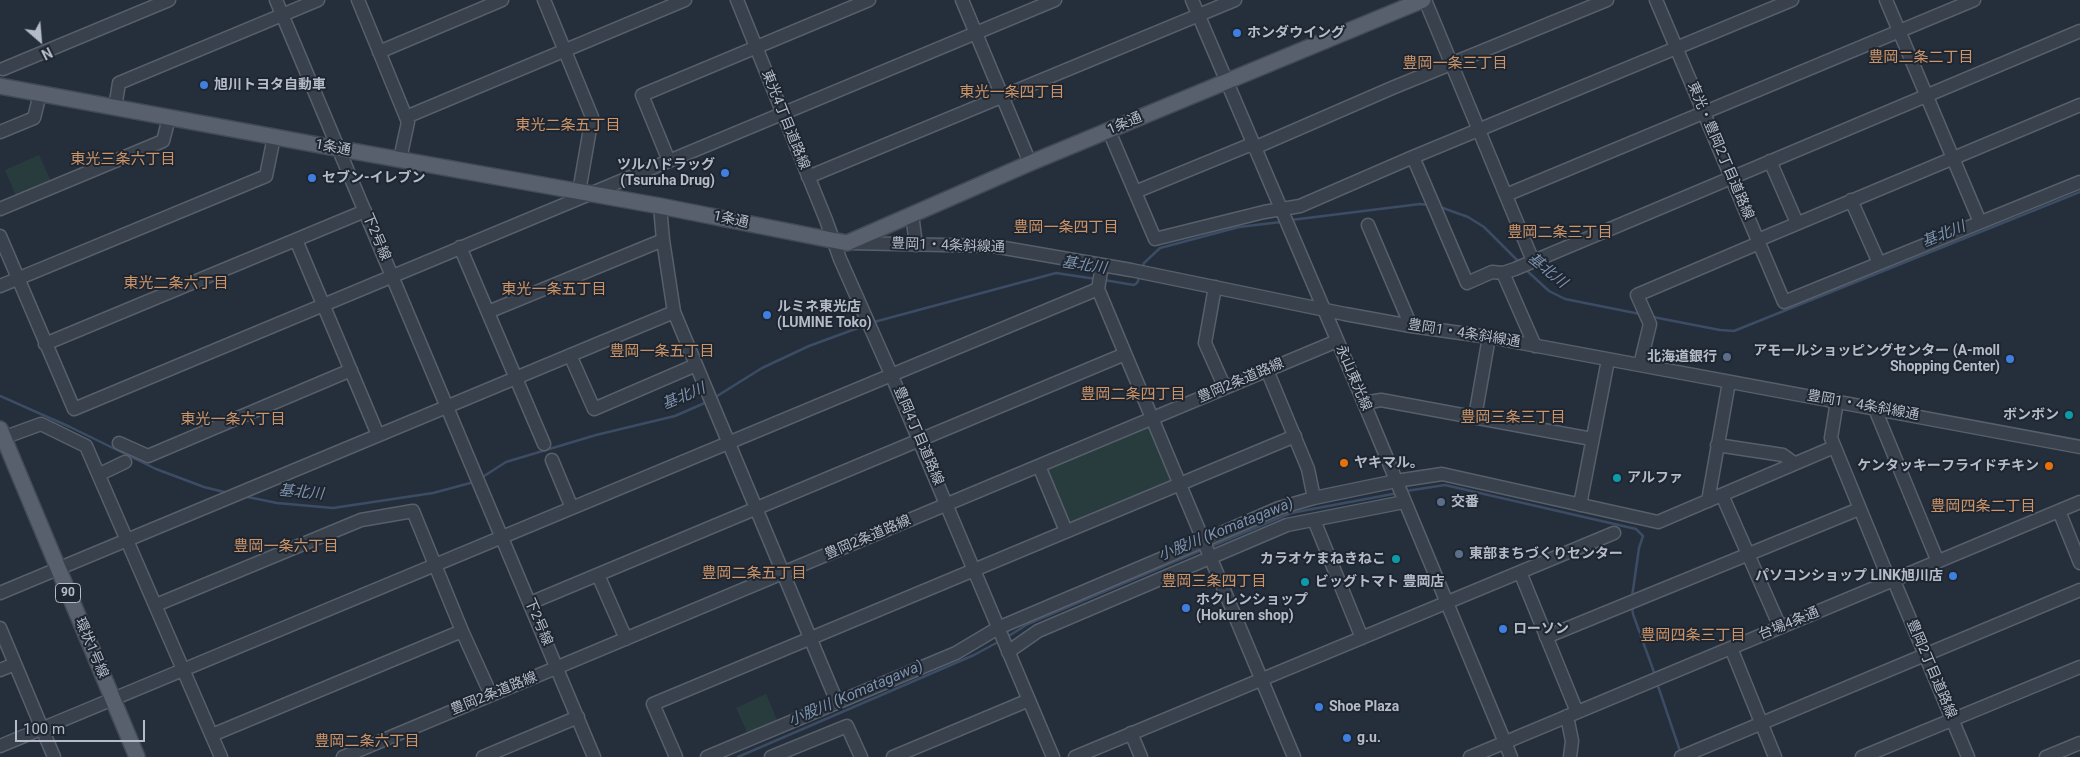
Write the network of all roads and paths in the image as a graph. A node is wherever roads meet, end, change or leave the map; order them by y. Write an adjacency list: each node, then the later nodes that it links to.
1 (170, 0): 30 (street)
2 (276, 0): 20 (street, 下2号線)
3 (318, 0): 20 (street)
4 (358, 0): 28 (street)
5 (502, 0): 28 (street)
6 (544, 0): 27 (street)
7 (685, 0): 27 (street)
8 (737, 0): 25 (street, 東光4丁目道路線)
9 (870, 0): 25 (street)
10 (962, 0): 24 (street)
11 (1055, 0): 24 (street)
12 (1192, 0): 21 (street, 永山東光線)
13 (1236, 0): 21 (street)
14 (1424, 0): 29 (street); 31 (main road, 1条通)
15 (1607, 0): 29 (street)
16 (1656, 0): 26 (street, 東光・豊岡2丁目道路線)
17 (1792, 0): 26 (street)
18 (1886, 0): 22 (street)
19 (1974, 0): 22 (street)
20 (283, 15): 37 (street); 47 (street, 下2号線)
21 (1198, 15): 31 (street, 永山東光線); 34 (street)
22 (1899, 31): 35 (street); 38 (street)
23 (2080, 31): 35 (street)
24 (975, 32): 34 (street); 39 (street)
25 (756, 47): 39 (street, 東光4丁目道路線); 51 (street)
26 (1676, 48): 38 (street, 東光・豊岡2丁目道路線); 42 (street)
27 (565, 50): 40 (street); 58 (street)
28 (379, 52): 40 (street)
29 (1450, 64): 42 (street); 46 (street)
30 (2, 65): 32 (street)
31 (1226, 81): 43 (main road, 1条通); 46 (street, 永山東光線)
32 (0, 86): 33 (main road, 1条通)
33 (40, 94): 37 (main road, 1条通); 44 (street)
34 (1002, 96): 53 (street); 54 (street)
35 (1927, 96): 49 (street); 52 (street)
36 (2080, 105): 49 (street)
37 (115, 108): 41 (main road, 1条通)
38 (1704, 112): 55 (street, 東光・豊岡2丁目道路線); 59 (street)
39 (782, 113): 51 (street); 54 (street, 東光4丁目道路線)
40 (406, 117): 50 (street)
41 (169, 118): 45 (main road, 1条通); 62 (street)
42 (1478, 130): 48 (street); 59 (street)
43 (1109, 131): 53 (main road, 1条通); 57 (street)
44 (0, 132)
45 (274, 137): 47 (main road, 1条通); 80 (street)
46 (1253, 146): 57 (street); 64 (street, 永山東光線)
47 (340, 149): 50 (main road, 1条通); 63 (street, 下2号線)
48 (1413, 157): 64 (street); 78 (street)
49 (1953, 157): 60 (street); 66 (street)
50 (400, 159): 58 (main road, 1条通)
51 (669, 161): 58 (street)
52 (1770, 161): 55 (street); 67 (street)
53 (1030, 164): 65 (main road, 1条通)
54 (808, 177): 72 (street, 東光4丁目道路線)
55 (1731, 178): 73 (street, 東光・豊岡2丁目道路線); 76 (street)
56 (2080, 182): 66 (street)
57 (1135, 192): 64 (street)
58 (585, 193): 61 (main road, 1条通); 75 (street)
59 (1506, 195): 76 (street)
60 (1852, 200): 67 (street); 77 (street)
61 (660, 206): 71 (street); 72 (main road, 1条通)
62 (0, 209)
63 (365, 211): 70 (street); 79 (street, 下2号線)
64 (1282, 213): 85 (street, 永山東光線)
65 (912, 214): 72 (main road, 1条通); 74 (street)
66 (1980, 222): 77 (street)
67 (1797, 223): 73 (street)
68 (1368, 225): 88 (street)
69 (0, 236): 80 (street)
70 (296, 240): 84 (street); 91 (street)
71 (663, 240): 86 (street); 87 (street)
72 (840, 241): 74 (street, 豊岡1・4条斜線通); 100 (street, 豊岡4丁目道路線)
73 (1758, 242): 77 (street, 東光・豊岡2丁目道路線); 97 (street)
74 (916, 245): 81 (street, 豊岡1・4条斜線通)
75 (460, 247): 79 (street); 86 (street)
76 (1531, 262): 78 (street)
77 (1879, 264)
78 (1503, 274): 92 (street)
79 (392, 276): 84 (street); 106 (street, 下2号線)
80 (18, 279): 82 (street); 91 (street)
81 (1100, 279): 83 (street, 豊岡1・4条斜線通); 93 (street); 100 (street)
82 (0, 286)
83 (1215, 287): 85 (street, 豊岡1・4条斜線通); 103 (street)
84 (323, 305): 91 (street); 98 (street)
85 (1322, 309): 88 (street, 豊岡1・4条斜線通); 90 (street, 永山東光線)
86 (488, 312): 101 (street)
87 (674, 312): 94 (street); 96 (street)
88 (1411, 326): 89 (street, 豊岡1・4条斜線通)
89 (1489, 337): 92 (street, 豊岡1・4条斜線通); 108 (street)
90 (1337, 341): 99 (street, 豊岡2条道路線); 105 (street, 永山東光線)
91 (45, 344)
92 (1535, 346): 95 (street, 豊岡1・4条斜線通)
93 (1125, 354): 109 (street); 113 (street)
94 (570, 355): 96 (street); 101 (street)
95 (1608, 360): 97 (street, 豊岡1・4条斜線通); 114 (street)
96 (696, 365): 116 (street)
97 (1640, 365): 102 (street, 豊岡1・4条斜線通)
98 (351, 370): 111 (street); 115 (street)
99 (1266, 370): 103 (street, 豊岡2条道路線); 112 (street)
100 (891, 374): 113 (street, 豊岡4丁目道路線); 116 (street)
101 (516, 378): 106 (street); 118 (street)
102 (1729, 382): 104 (street, 豊岡1・4条斜線通); 119 (street)
103 (1225, 388): 109 (street, 豊岡2条道路線)
104 (1837, 401): 107 (street, 豊岡1・4条斜線通); 117 (street)
105 (1364, 403): 108 (street); 127 (street, 永山東光線)
106 (447, 406): 111 (street); 141 (street, 下2号線)
107 (1875, 409): 120 (street, 豊岡1・4条斜線通); 145 (street)
108 (1475, 417): 114 (street)
109 (1154, 419): 124 (street, 豊岡2条道路線); 126 (street)
110 (1, 435): 125 (street); 148 (main road, 環状1号線 / 90)
111 (378, 435): 142 (street)
112 (1295, 436): 126 (street); 129 (street)
113 (919, 439): 132 (street, 豊岡4丁目道路線); 135 (street)
114 (1592, 439): 133 (street)
115 (118, 443)
116 (728, 443): 134 (street); 135 (street)
117 (1832, 443): 123 (street); 136 (street, 豊岡2丁目道路線)
118 (544, 444)
119 (1717, 445): 123 (street); 130 (street)
120 (2080, 447)
121 (552, 460): 134 (street)
122 (125, 462): 125 (street)
123 (1794, 463): 128 (street)
124 (1039, 466): 132 (street, 豊岡2条道路線); 139 (street)
125 (100, 474): 142 (street)
126 (1180, 484): 139 (street); 143 (street)
127 (1400, 491): 129 (street); 133 (street); 138 (street); 156 (street, 永山東光線)
128 (1722, 495): 130 (street); 144 (street)
129 (1314, 498): 143 (street)
130 (1708, 501): 133 (street)
131 (2080, 502): 137 (street, 台場4条通)
132 (947, 505): 149 (street, 豊岡4丁目道路線); 151 (street, 豊岡2条道路線)
133 (1580, 505)
134 (572, 508): 141 (street)
135 (756, 508): 151 (street); 152 (street)
136 (1859, 509): 144 (street); 153 (street, 豊岡2丁目道路線)
137 (2059, 511): 145 (street, 台場4条通); 146 (street)
138 (1314, 520): 143 (street); 165 (street)
139 (1066, 531): 149 (street)
140 (1614, 533): 150 (street)
141 (502, 537): 147 (street); 157 (street, 下2号線)
142 (128, 540): 148 (street); 158 (street)
143 (1207, 549): 162 (street); 168 (street); 175 (street)
144 (1748, 553): 159 (street); 164 (street)
145 (1938, 562): 153 (street, 台場4条通)
146 (2080, 563)
147 (434, 565): 158 (street); 161 (street); 174 (street)
148 (58, 569): 155 (street); 177 (main road, 環状1号線 / 90)
149 (975, 570): 162 (street, 豊岡4丁目道路線); 163 (street)
150 (1520, 572): 156 (street); 164 (street)
151 (783, 573): 163 (street); 166 (street, 豊岡2条道路線)
152 (598, 575): 157 (street); 166 (street)
153 (1892, 581): 159 (street, 台場4条通); 169 (street, 豊岡2丁目道路線)
154 (2080, 590): 169 (street)
155 (0, 593)
156 (1447, 603): 165 (street); 187 (street, 永山東光線)
157 (530, 604): 172 (street, 下2号線)
158 (156, 605): 174 (street)
159 (1780, 627): 167 (street, 台場4条通)
160 (0, 628): 170 (street)
161 (462, 631): 176 (street); 186 (street)
162 (999, 631): 168 (street, 豊岡4丁目道路線); 179 (street)
163 (810, 637): 179 (street); 197 (street)
164 (1546, 637): 180 (street)
165 (1362, 638): 175 (street)
166 (626, 639): 172 (street, 豊岡2条道路線)
167 (1731, 648): 180 (street, 台場4条通); 183 (street)
168 (1006, 649): 178 (street)
169 (1926, 654): 182 (street, 豊岡2丁目道路線); 183 (street)
170 (14, 664): 173 (street); 184 (street)
171 (2080, 667): 182 (street)
172 (558, 668): 176 (street, 豊岡2条道路線); 181 (street, 下2号線)
173 (0, 670)
174 (184, 670): 177 (street); 186 (street)
175 (1262, 680): 185 (street); 205 (street)
176 (491, 695): 190 (street, 豊岡2条道路線)
177 (113, 700): 184 (street); 193 (main road, 環状1号線 / 90)
178 (1029, 700): 201 (street); 202 (street)
179 (837, 702): 198 (street)
180 (1572, 714): 187 (street, 台場4条通); 208 (street)
181 (578, 717): 195 (street); 196 (street, 下2号線)
182 (1952, 719): 210 (street); 211 (street, 豊岡2丁目道路線)
183 (1761, 723): 191 (street); 209 (street)
184 (42, 729): 189 (street); 192 (street)
185 (1131, 733): 203 (street); 204 (street)
186 (212, 735): 194 (street)
187 (1505, 742): 206 (street, 台場4条通); 207 (street, 永山東光線)
188 (2080, 743): 212 (street)
189 (0, 746)
190 (346, 756)
191 (1684, 756)
192 (54, 757)
193 (137, 757)
194 (221, 757)
195 (483, 757)
196 (594, 757)
197 (676, 757)
198 (707, 757)
199 (771, 757): 200 (street)
200 (861, 757)
201 (893, 757)
202 (1054, 757)
203 (1075, 757)
204 (1141, 757)
205 (1294, 757)
206 (1470, 757)
207 (1511, 757)
208 (1570, 757)
209 (1775, 757)
210 (1862, 757)
211 (1968, 757)
212 (2046, 757)

